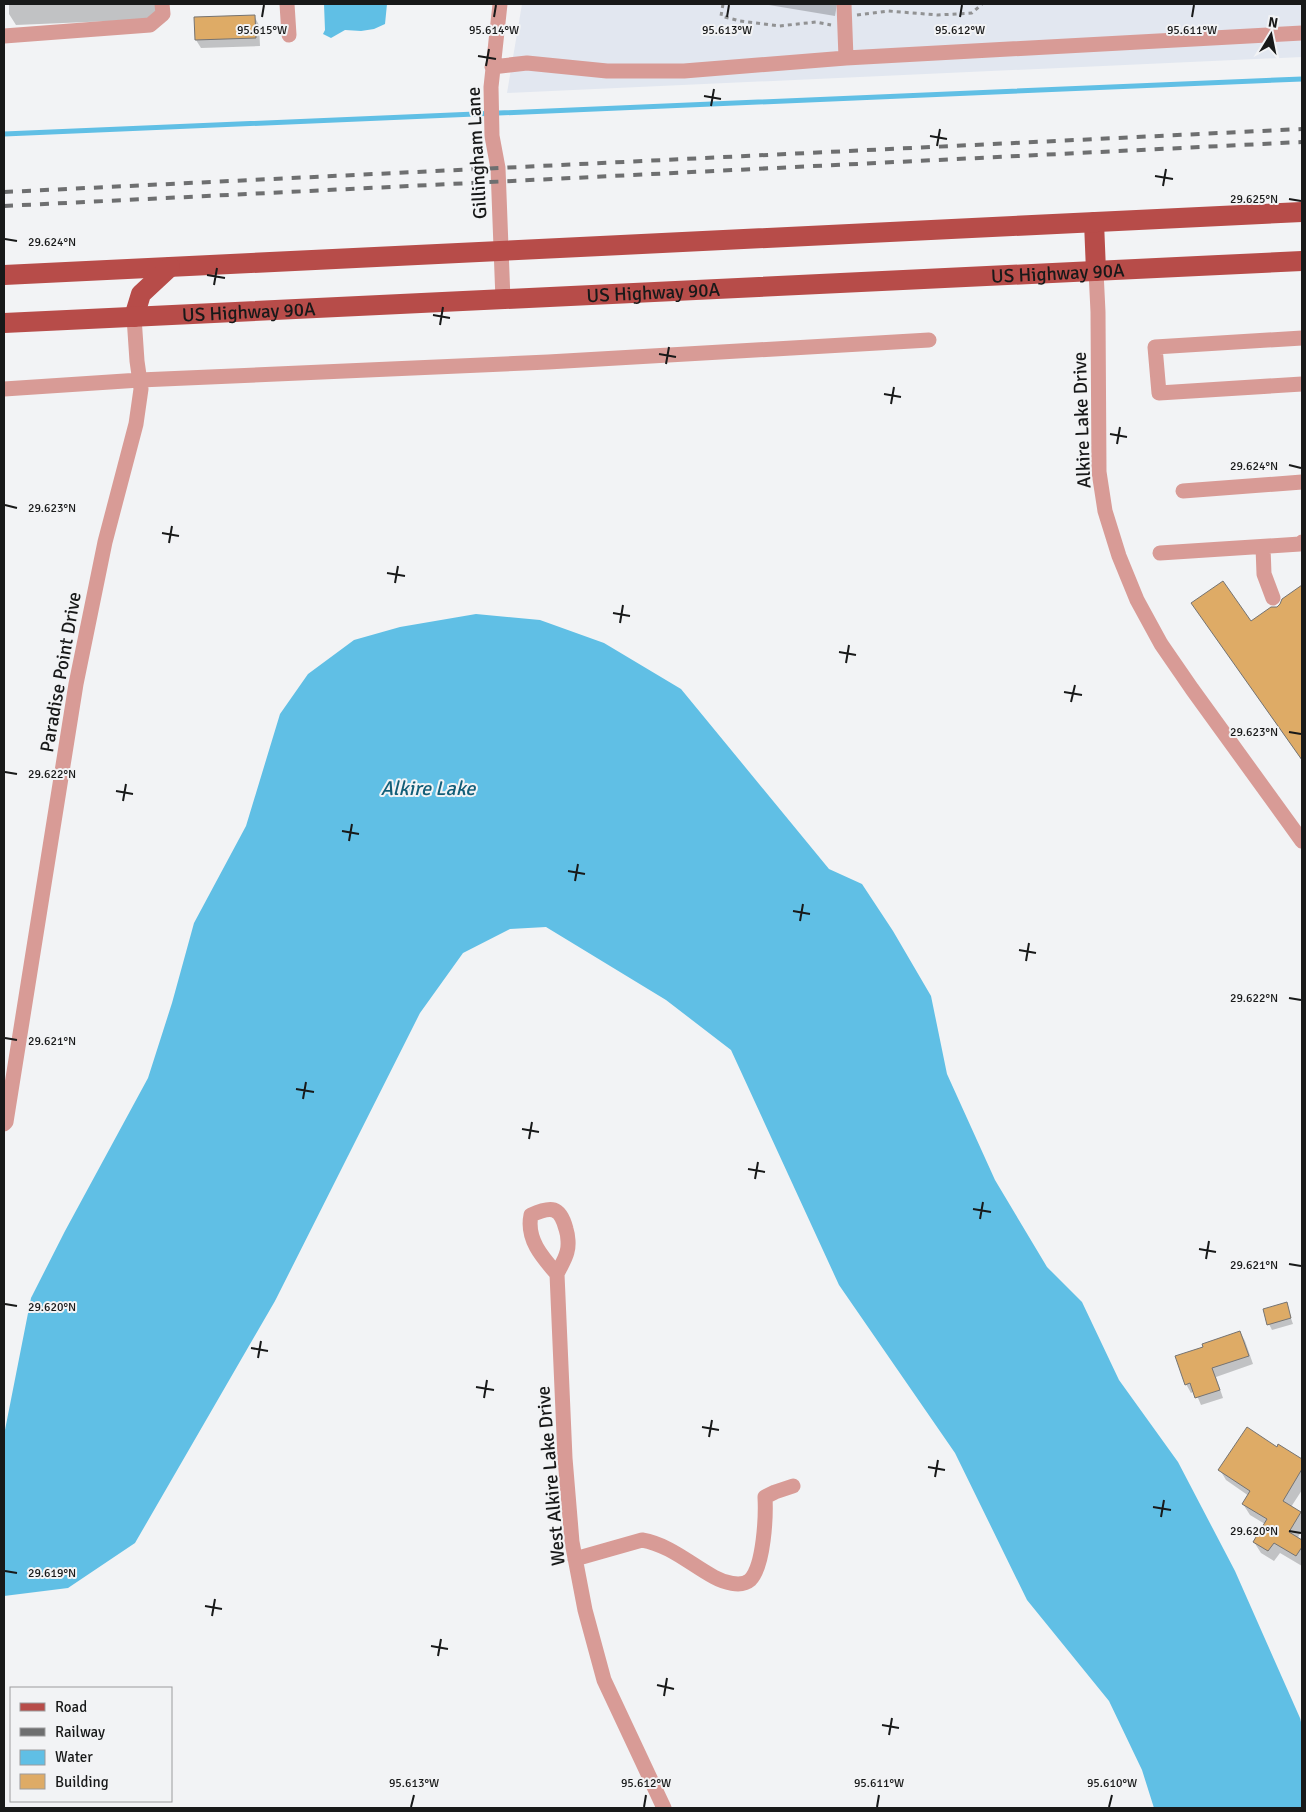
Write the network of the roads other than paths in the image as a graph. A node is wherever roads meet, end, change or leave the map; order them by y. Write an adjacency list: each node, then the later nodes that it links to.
1 (162, 4): 7 (street)
2 (287, 4): 6 (street)
3 (500, 4): 9 (street, Gillingham Lane)
4 (844, 4): 8 (street)
5 (1302, 33): 8 (street)
6 (289, 35)
7 (4, 36)
8 (846, 58): 9 (street)
9 (492, 67): 12 (street, Gillingham Lane)
10 (1302, 212): 11 (main road)
11 (1094, 222): 12 (main road); 15 (main road)
12 (501, 251): 14 (main road); 17 (street, Gillingham Lane)
13 (1302, 261): 15 (main road, US Highway 90A)
14 (170, 267): 16 (main road); 18 (main road)
15 (1096, 271): 17 (main road, US Highway 90A); 31 (street, Alkire Lake Drive)
16 (4, 275)
17 (503, 300): 18 (main road, US Highway 90A)
18 (134, 317): 19 (main road, US Highway 90A); 22 (street, Paradise Point Drive)
19 (4, 323)
20 (1302, 338): 23 (street)
21 (930, 340): 22 (street)
22 (140, 380): 24 (street); 32 (street, Paradise Point Drive)
23 (1302, 384)
24 (4, 389)
25 (1302, 482): 26 (street)
26 (1183, 492)
27 (1302, 542): 28 (street)
28 (1263, 547): 29 (street); 30 (street)
29 (1160, 553)
30 (1274, 598)
31 (1302, 840)
32 (4, 1124)
33 (557, 1274): 35 (street, West Alkire Lake Drive)
34 (793, 1486): 35 (street)
35 (575, 1559): 36 (street, West Alkire Lake Drive)
36 (664, 1808)

